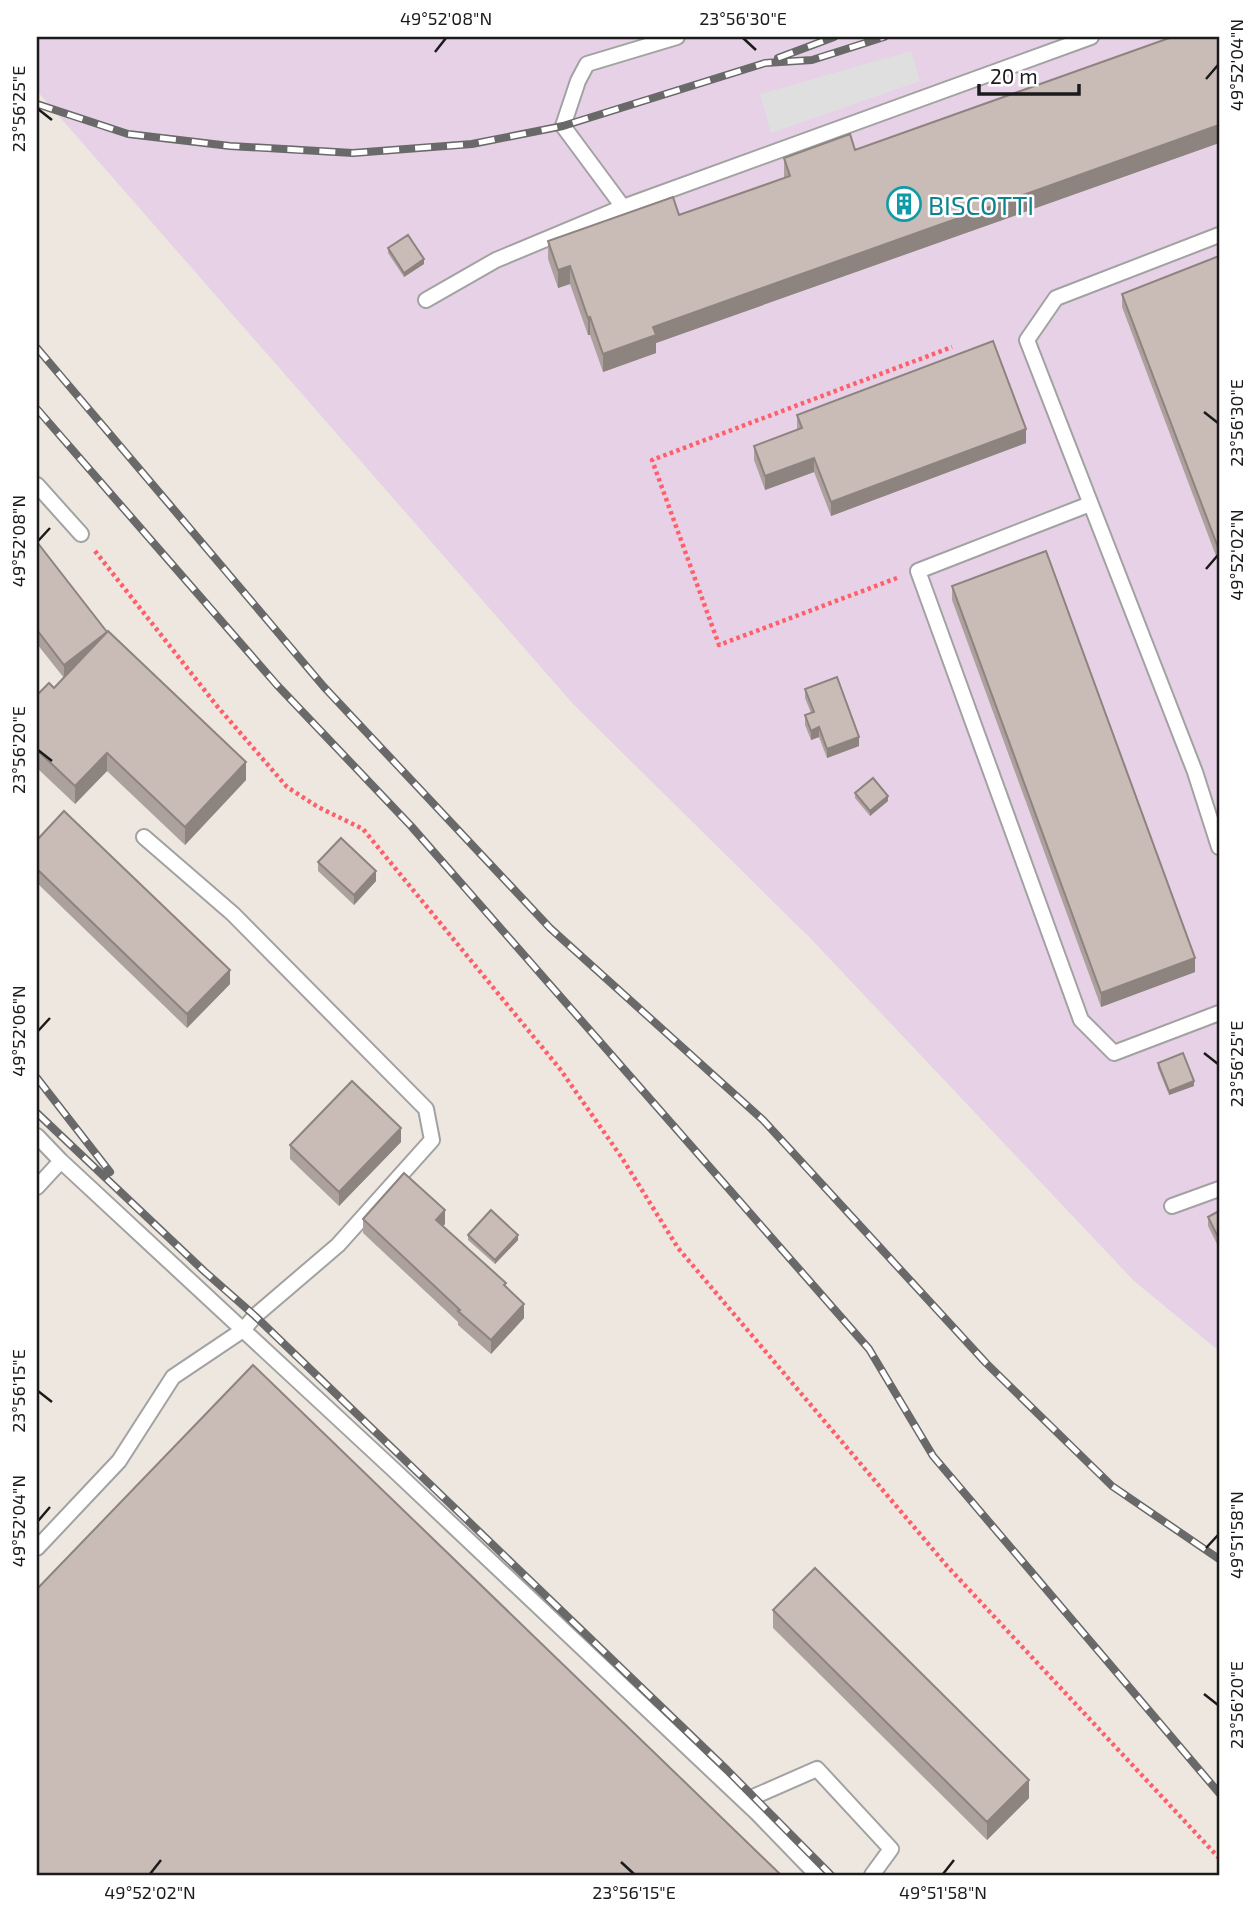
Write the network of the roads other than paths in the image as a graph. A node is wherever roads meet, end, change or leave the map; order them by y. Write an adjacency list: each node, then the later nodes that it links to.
1 (677, 37): 3 (lane)
2 (1091, 37): 3 (lane)
3 (623, 207): 5 (lane)
4 (1219, 235): 7 (lane)
5 (426, 300)
6 (37, 485): 8 (lane)
7 (1090, 504): 10 (lane); 11 (lane)
8 (81, 534)
9 (144, 837): 17 (lane)
10 (1219, 847)
11 (1219, 1013)
12 (37, 1136): 13 (lane)
13 (61, 1161): 14 (lane); 17 (lane)
14 (37, 1187)
15 (1219, 1189): 16 (lane)
16 (1172, 1206)
17 (243, 1330): 18 (lane); 19 (lane)
18 (37, 1548)
19 (744, 1801): 20 (lane); 21 (lane)
20 (817, 1875)
21 (872, 1875)

